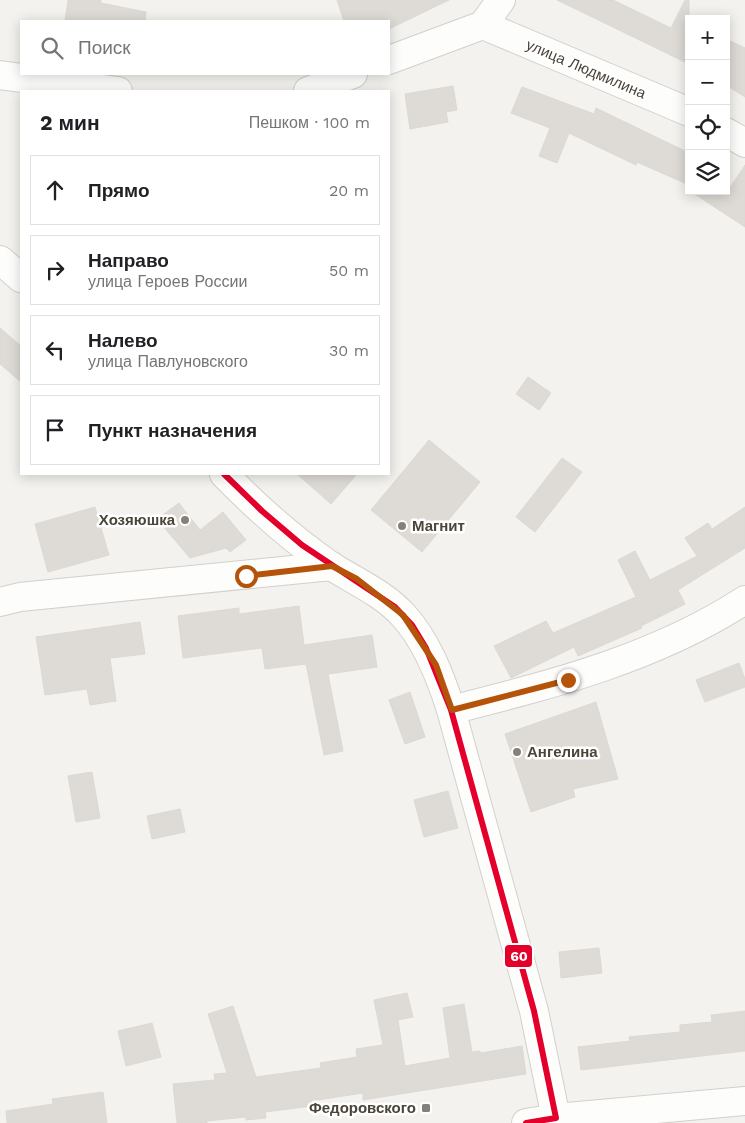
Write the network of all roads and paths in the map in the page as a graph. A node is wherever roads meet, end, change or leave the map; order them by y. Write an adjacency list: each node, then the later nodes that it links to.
1 (501, 0): 2 (street)
2 (483, 25): 3 (street); 8 (street, улица Людмилина)
3 (390, 60)
4 (0, 75): 6 (street)
5 (350, 75): 7 (street)
6 (111, 90)
7 (311, 90)
8 (685, 110)
9 (730, 134): 10 (street)
10 (745, 143)
11 (0, 260): 12 (street)
12 (20, 277)
13 (225, 475): 14 (street)
14 (332, 566): 16 (street); 17 (street)
15 (745, 600): 17 (street)
16 (0, 602)
17 (452, 710): 19 (street)
18 (745, 1101): 19 (street)
19 (557, 1120): 20 (street)
20 (526, 1123)

